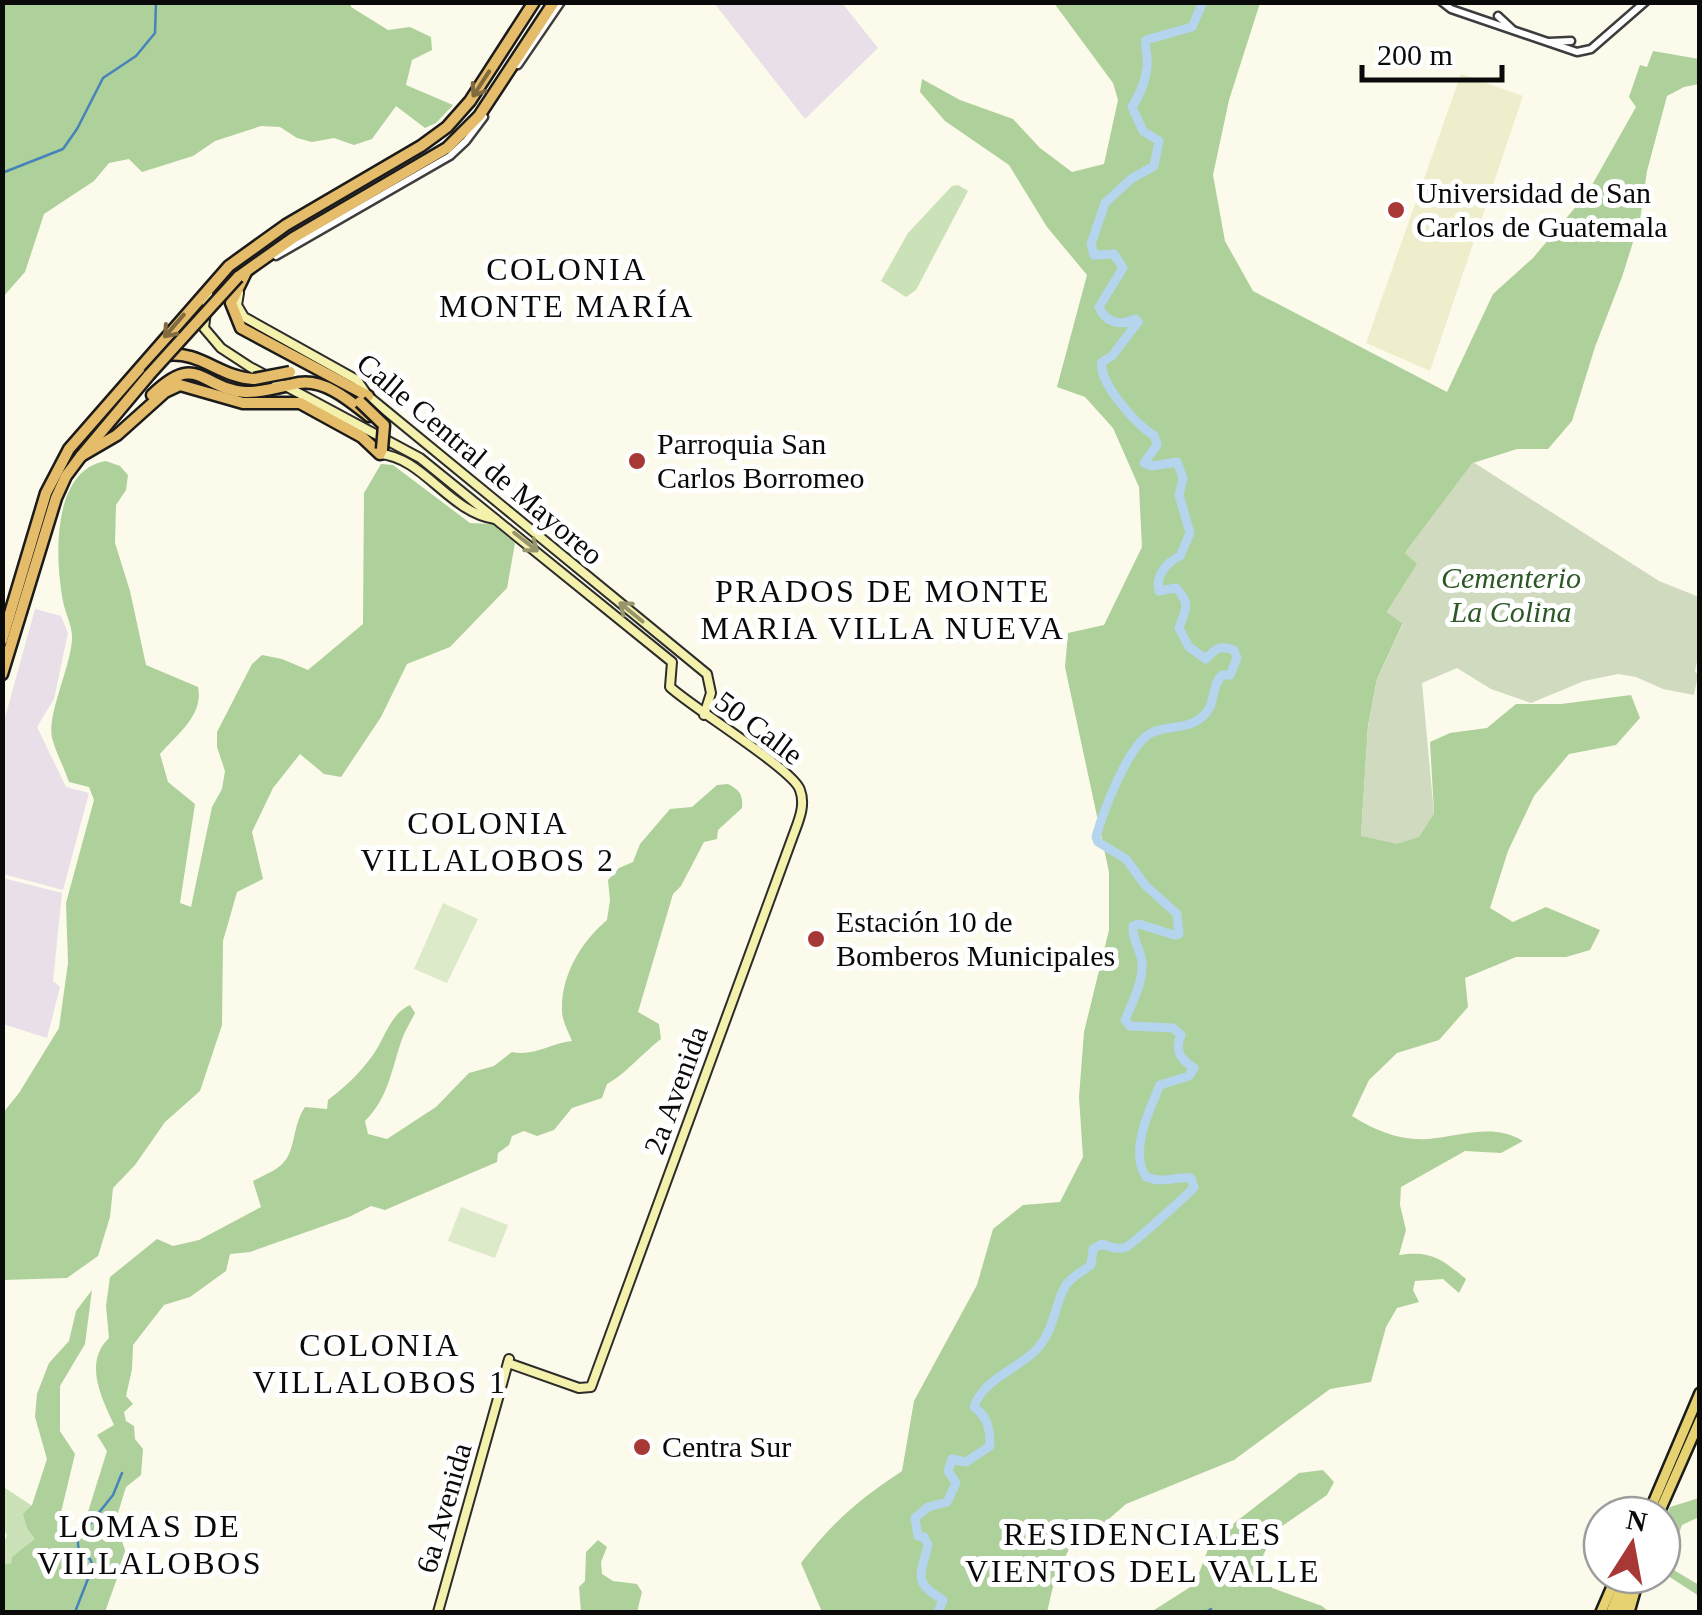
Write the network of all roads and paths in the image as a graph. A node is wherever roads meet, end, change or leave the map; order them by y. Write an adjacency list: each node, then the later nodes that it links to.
1 (534, 2): 12 (highway, one-way to 12)
2 (558, 2): 9 (highway); 10 (street)
3 (1442, 2): 6 (street)
4 (1645, 2): 8 (street)
5 (1498, 16): 6 (street)
6 (1515, 32): 8 (street)
7 (1571, 41): 8 (street)
8 (1542, 42)
9 (430, 159): 10 (highway); 11 (highway)
10 (443, 160): 11 (street)
11 (241, 282): 13 (main road, Calle Central de Mayoreo); 16 (highway); 22 (highway, bridge)
12 (211, 285): 15 (highway, one-way to 15); 19 (main road, Calle Central de Mayoreo)
13 (297, 348): 16 (highway); 20 (main road, Calle Central de Mayoreo)
14 (179, 354): 15 (highway); 17 (highway); 18 (highway, bridge)
15 (146, 360): 24 (highway)
16 (302, 362): 18 (highway)
17 (187, 373): 19 (highway); 22 (highway)
18 (331, 377): 20 (highway)
19 (289, 386): 21 (highway, bridge); 23 (main road, Calle Central de Mayoreo)
20 (364, 399): 21 (highway, bridge); 27 (main road, Calle Central de Mayoreo, one-way to 20)
21 (378, 450): 22 (highway); 23 (main road)
22 (83, 454): 25 (highway)
23 (497, 519): 26 (main road, Calle Central de Mayoreo, one-way to 26)
24 (2, 640)
25 (2, 674)
26 (670, 687): 27 (main road, 50 Calle)
27 (704, 715): 28 (main road, 50 Calle)
28 (800, 814): 29 (main road, 2a Avenida)
29 (508, 1361): 34 (main road, 6a Avenida)
30 (1700, 1394): 32 (main road)
31 (1700, 1420): 33 (main road)
32 (1657, 1495)
33 (1667, 1495)
34 (438, 1612)

